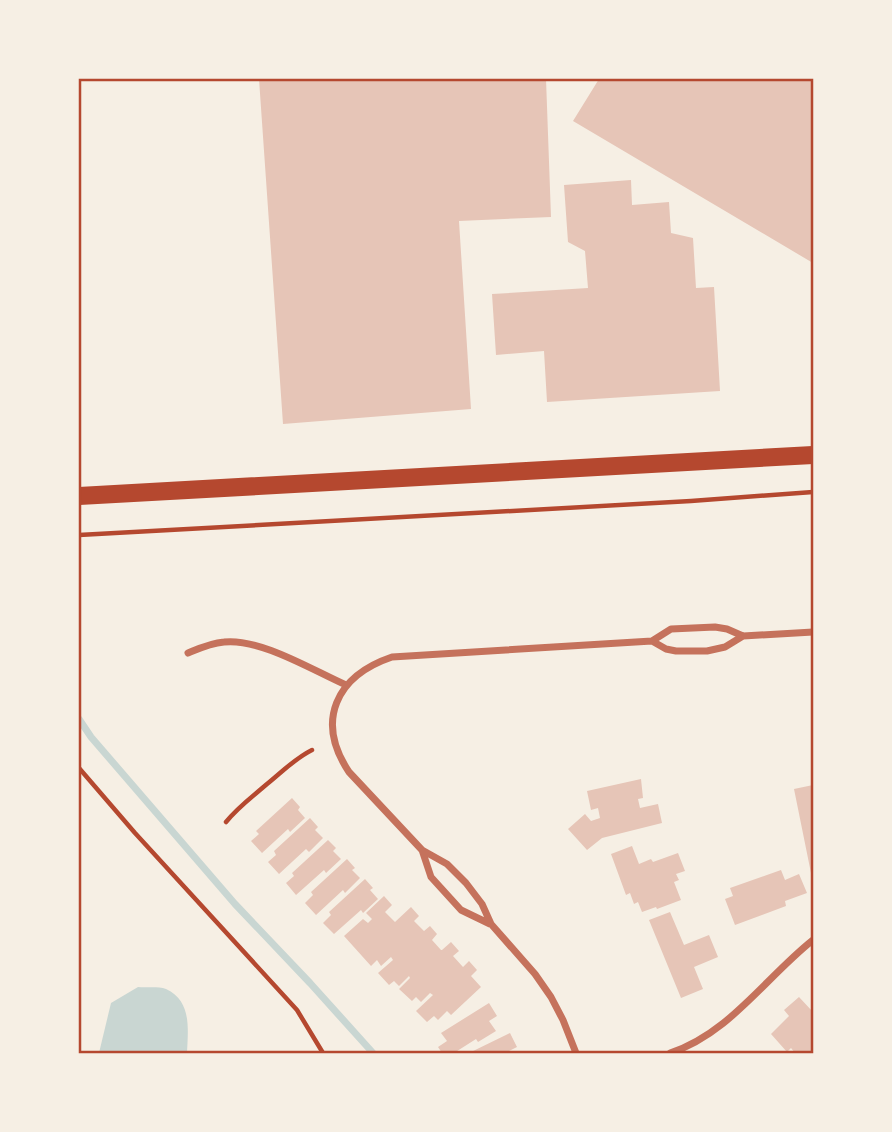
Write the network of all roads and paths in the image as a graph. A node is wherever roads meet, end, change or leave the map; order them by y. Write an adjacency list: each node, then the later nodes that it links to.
1 (813, 455): 3 (main road)
2 (813, 492): 4 (path)
3 (79, 496)
4 (79, 535)
5 (813, 632): 6 (street)
6 (743, 636): 7 (street); 7 (street)
7 (652, 641): 9 (street)
8 (188, 653): 9 (street)
9 (346, 685): 13 (street)
10 (312, 750): 12 (path)
11 (79, 768): 16 (path)
12 (226, 822)
13 (422, 849): 14 (street); 14 (street)
14 (491, 924): 17 (street)
15 (813, 940): 18 (street)
16 (323, 1053)
17 (576, 1053)
18 (670, 1053)

